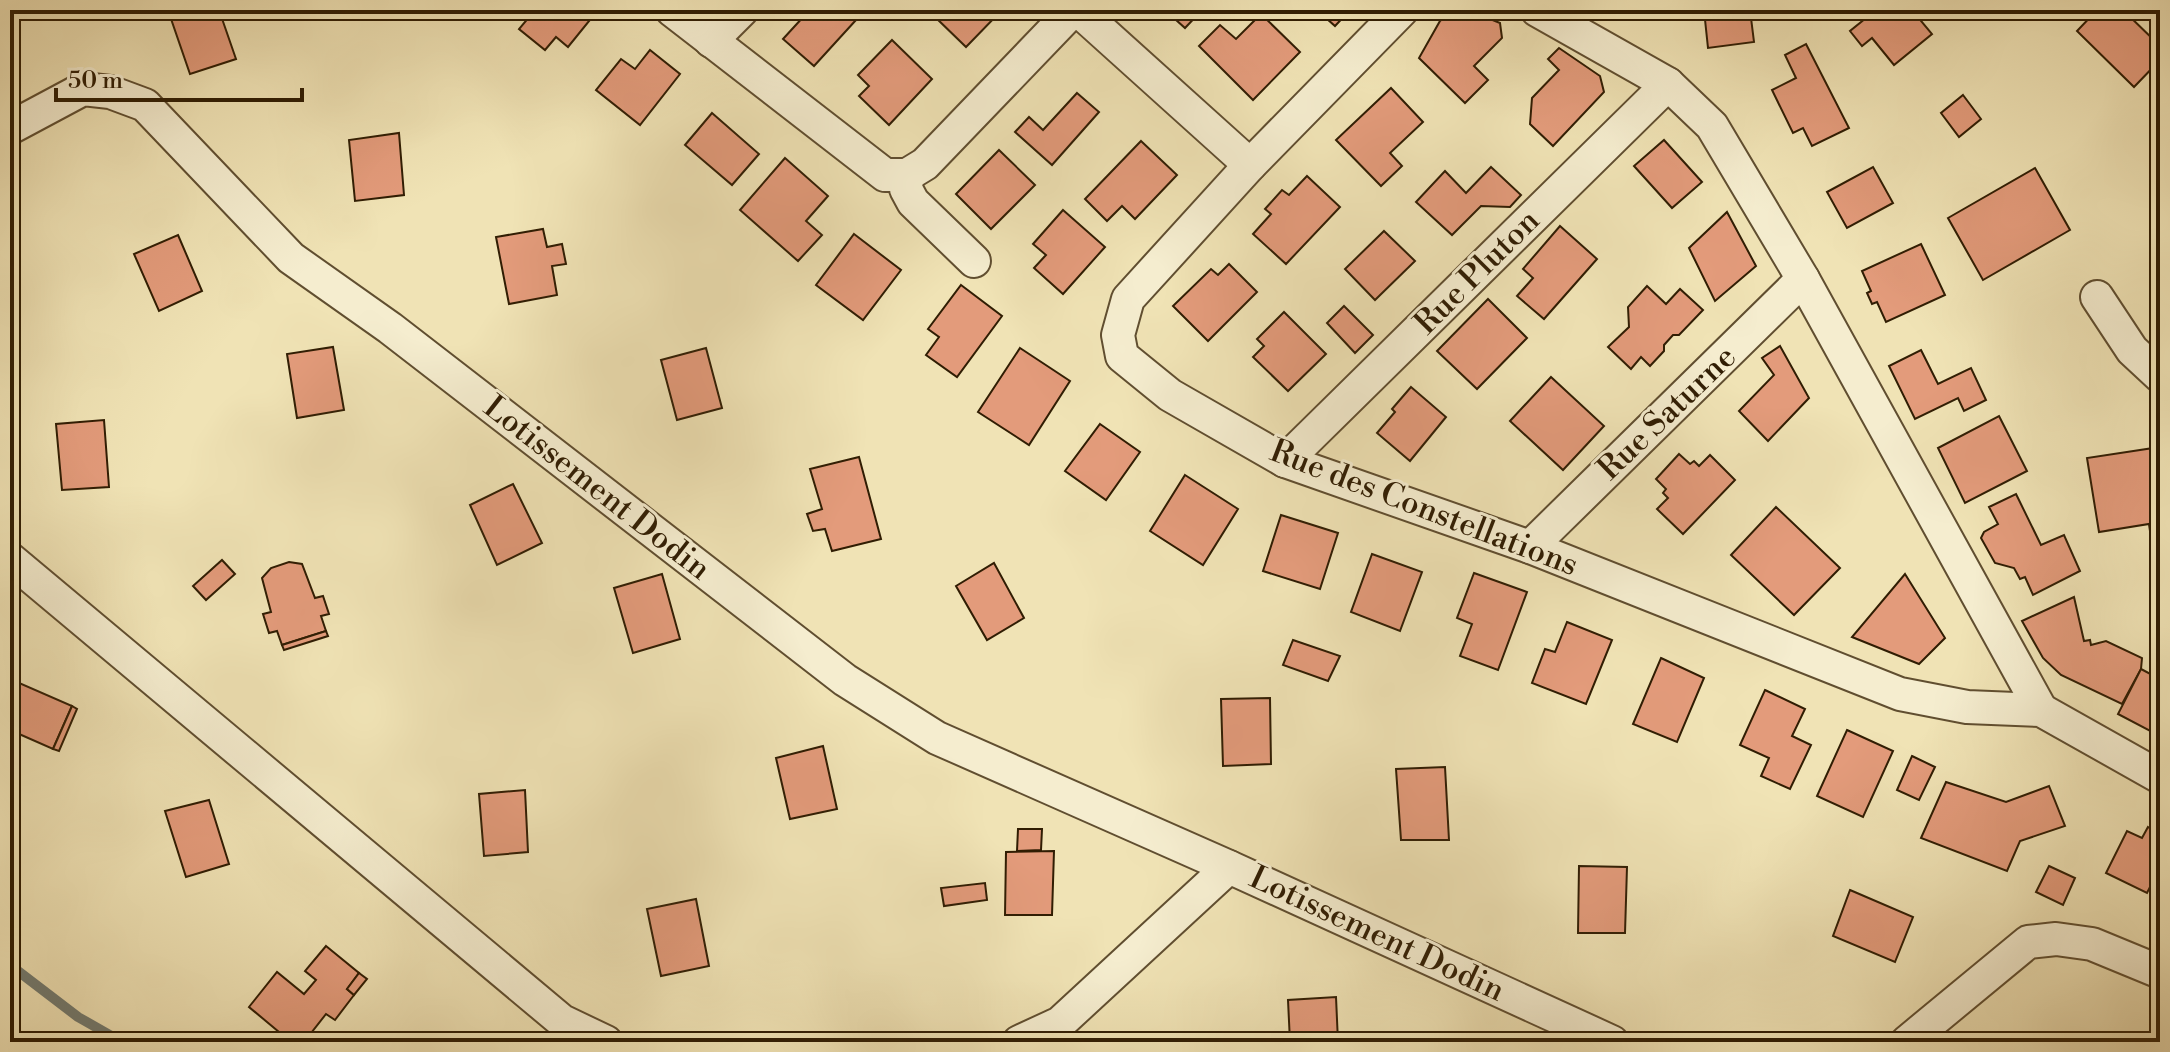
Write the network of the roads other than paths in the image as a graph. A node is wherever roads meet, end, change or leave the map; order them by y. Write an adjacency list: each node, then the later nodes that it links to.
1 (672, 10): 6 (street)
2 (742, 10): 6 (street)
3 (1076, 10): 9 (street); 10 (street)
4 (1402, 10): 9 (street, Rue des Constellations)
5 (1537, 10): 7 (street)
6 (711, 41): 10 (street)
7 (1668, 84): 12 (street); 15 (street, Rue Pluton)
8 (10, 128): 20 (street, Lotissement Dodin)
9 (1250, 165): 15 (street, Rue des Constellations)
10 (907, 175): 11 (street)
11 (974, 261)
12 (1803, 279): 16 (street, Rue Saturne); 18 (street)
13 (2097, 297): 14 (street)
14 (2160, 376)
15 (1285, 461): 16 (street, Rue des Constellations)
16 (1530, 547): 18 (street, Rue des Constellations)
17 (10, 559): 23 (street)
18 (2041, 710): 19 (street, Rue des Constellations)
19 (2160, 777)
20 (1229, 867): 22 (street, Lotissement Dodin); 25 (street, Lotissement Dodin)
21 (2160, 972): 26 (street)
22 (1066, 1032): 24 (street, Lotissement Dodin)
23 (606, 1042)
24 (1019, 1042)
25 (1612, 1042)
26 (1907, 1042)

